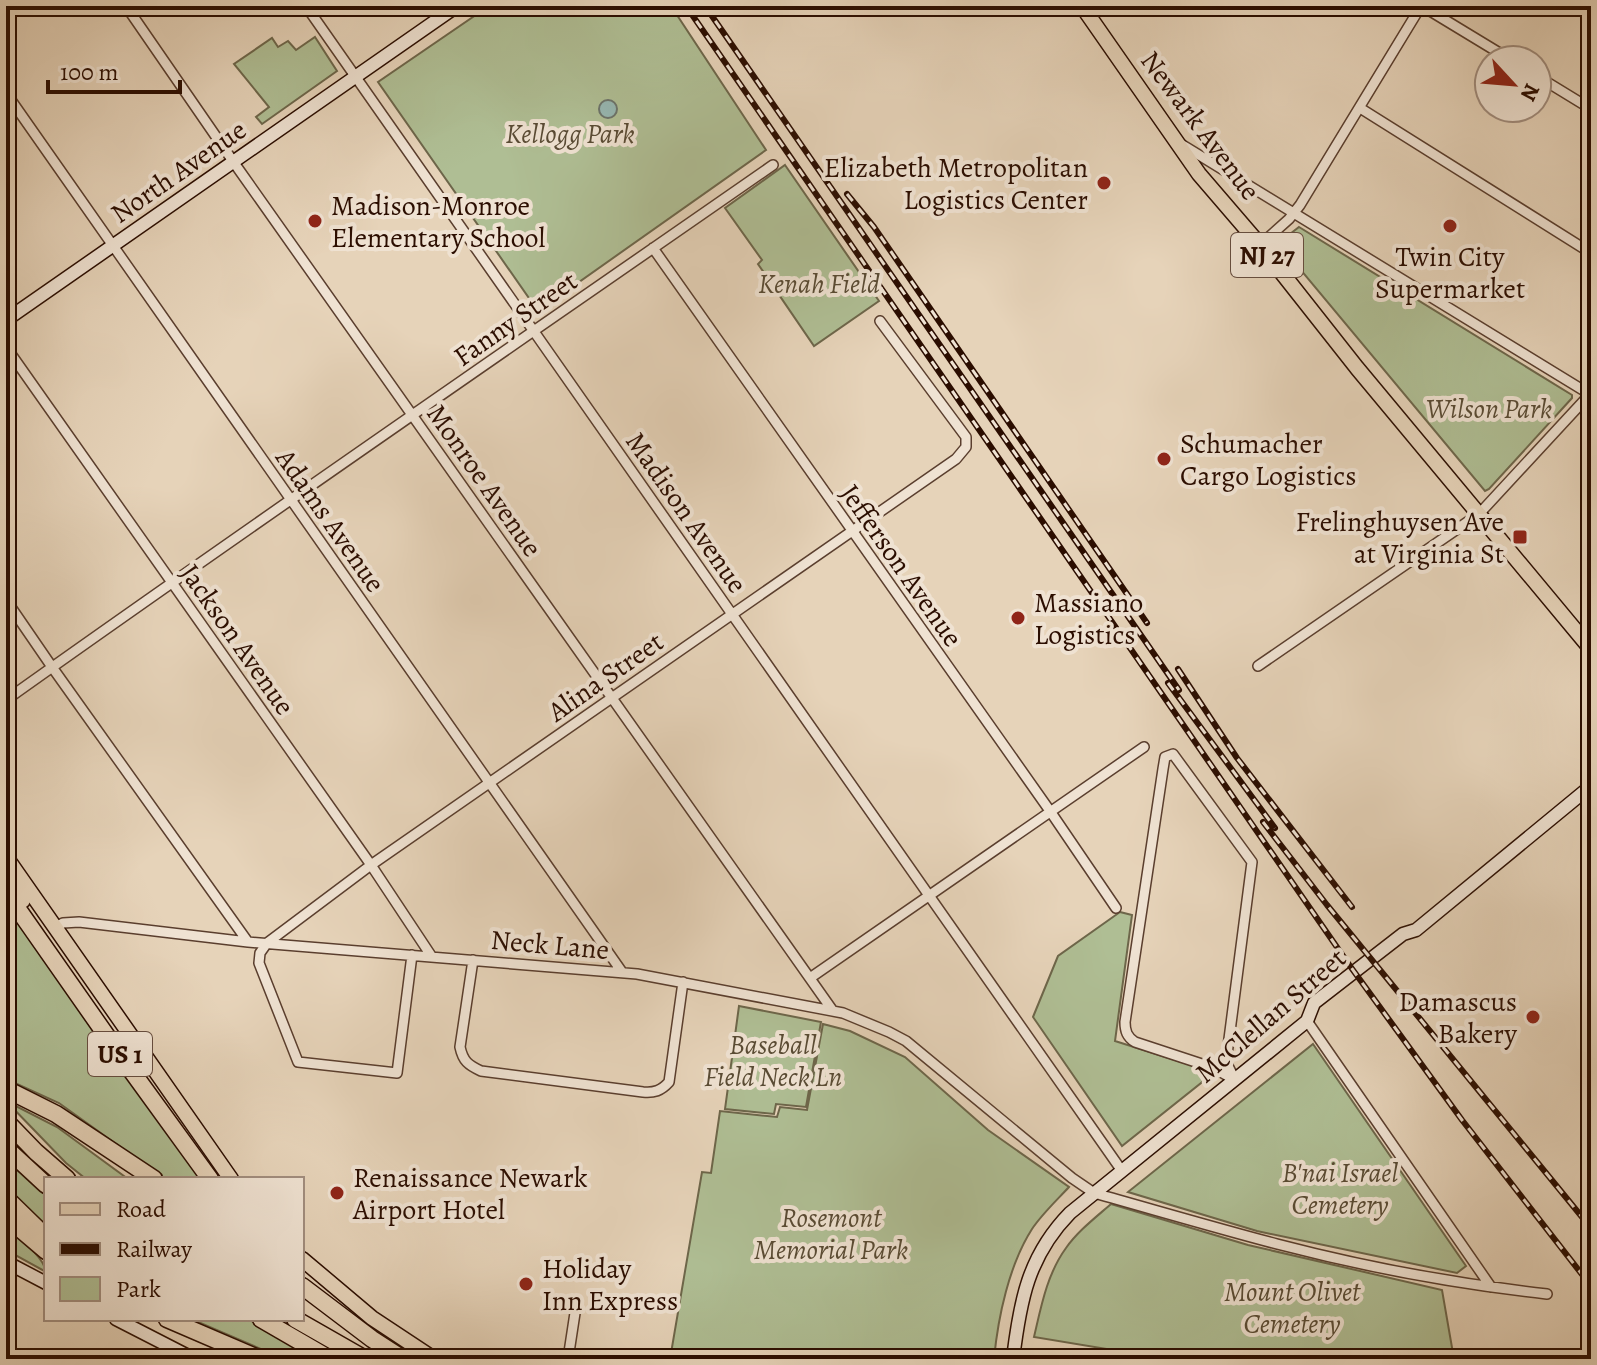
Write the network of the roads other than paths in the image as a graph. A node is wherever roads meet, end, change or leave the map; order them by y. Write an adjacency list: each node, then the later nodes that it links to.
1 (126, 6): 13 (street, Monroe Avenue)
2 (306, 6): 7 (street, Madison Avenue)
3 (457, 6): 7 (main road, North Avenue)
4 (1082, 6): 12 (main road, Newark Avenue / NJ 27)
5 (1422, 6): 6 (street); 10 (street)
6 (1485, 44)
7 (355, 76): 13 (main road, North Avenue); 22 (street, Madison Avenue)
8 (1553, 86): 11 (street)
9 (6, 93): 17 (street, Adams Avenue)
10 (1360, 108): 15 (street); 19 (street)
11 (1591, 109)
12 (1177, 142): 15 (street); 16 (main road, Newark Avenue / NJ 27)
13 (234, 162): 17 (main road, North Avenue); 25 (street, Monroe Avenue)
14 (773, 165): 18 (street, Fanny Street)
15 (1294, 214): 16 (street); 24 (street)
16 (1260, 245): 27 (main road, Newark Avenue / NJ 27)
17 (113, 246): 20 (main road, North Avenue); 26 (street, Adams Avenue)
18 (653, 248): 22 (street, Fanny Street); 28 (street, Jefferson Avenue)
19 (1591, 253)
20 (6, 320)
21 (880, 321): 28 (street, Alina Street)
22 (535, 331): 25 (street, Fanny Street); 31 (street, Madison Avenue)
23 (6, 347): 29 (street, Jackson Avenue)
24 (1591, 394): 27 (street)
25 (412, 416): 26 (street, Fanny Street); 35 (street, Monroe Avenue)
26 (290, 499): 29 (street, Fanny Street); 38 (street, Adams Avenue)
27 (1479, 514): 32 (main road, NJ 27); 33 (street)
28 (851, 531): 31 (street, Alina Street); 40 (street, Jefferson Avenue)
29 (171, 582): 34 (street, Fanny Street); 42 (street, Jackson Avenue)
30 (6, 600): 34 (street)
31 (732, 615): 35 (street, Alina Street); 45 (street, Madison Avenue)
32 (1590, 647)
33 (1258, 666)
34 (52, 667): 36 (street, Fanny Street); 49 (street)
35 (612, 698): 38 (street, Alina Street); 55 (street, Monroe Avenue)
36 (6, 700)
37 (1144, 747): 40 (street)
38 (489, 783): 42 (street, Alina Street); 54 (street, Adams Avenue)
39 (1591, 786): 58 (main road, McClellan Street)
40 (1050, 811): 45 (street); 46 (street, Jefferson Avenue)
41 (6, 857): 48 (main road)
42 (371, 865): 50 (street, Alina Street); 52 (street, Jackson Avenue)
43 (6, 874): 47 (highway)
44 (6, 892): 47 (highway, US 1)
45 (929, 895): 55 (street); 64 (street, Madison Avenue)
46 (1116, 908)
47 (31, 928): 68 (highway, US 1)
48 (54, 928): 49 (street, Neck Lane); 69 (main road)
49 (248, 942): 50 (street, Neck Lane)
50 (267, 943): 51 (street, Neck Lane); 51 (street)
51 (412, 955): 52 (street, Neck Lane)
52 (432, 957): 53 (street, Neck Lane)
53 (473, 960): 54 (street, Neck Lane); 56 (street)
54 (622, 972): 56 (street, Neck Lane)
55 (810, 978): 57 (street, Monroe Avenue)
56 (683, 982): 57 (street, Neck Lane)
57 (833, 1011): 71 (street, Neck Lane)
58 (1307, 1021): 59 (main road, McClellan Street); 82 (street)
59 (1235, 1080): 59 (street); 64 (main road, McClellan Street)
60 (6, 1089): 62 (highway)
61 (6, 1121): 65 (highway)
62 (67, 1122): 66 (highway); 67 (highway)
63 (6, 1148): 70 (highway)
64 (1122, 1171): 71 (main road, McClellan Street)
65 (65, 1177)
66 (134, 1177)
67 (151, 1177)
68 (208, 1177)
69 (230, 1177)
70 (44, 1183)
71 (1094, 1193): 82 (street); 97 (main road, McClellan Street)
72 (6, 1198): 74 (highway)
73 (6, 1217): 75 (highway)
74 (44, 1235)
75 (44, 1249)
76 (304, 1261): 95 (main road)
77 (6, 1262): 79 (main road)
78 (6, 1271): 80 (main road)
79 (44, 1285)
80 (44, 1286)
81 (304, 1286): 94 (highway)
82 (1491, 1287): 83 (street)
83 (1547, 1294)
84 (575, 1313): 96 (street)
85 (304, 1315): 90 (highway)
86 (120, 1321): 91 (main road)
87 (172, 1321): 92 (highway)
88 (264, 1321): 93 (highway)
89 (299, 1321): 90 (highway)
90 (364, 1358)
91 (194, 1359)
92 (260, 1359)
93 (330, 1359)
94 (403, 1359)
95 (434, 1359)
96 (568, 1359)
97 (1013, 1359)

